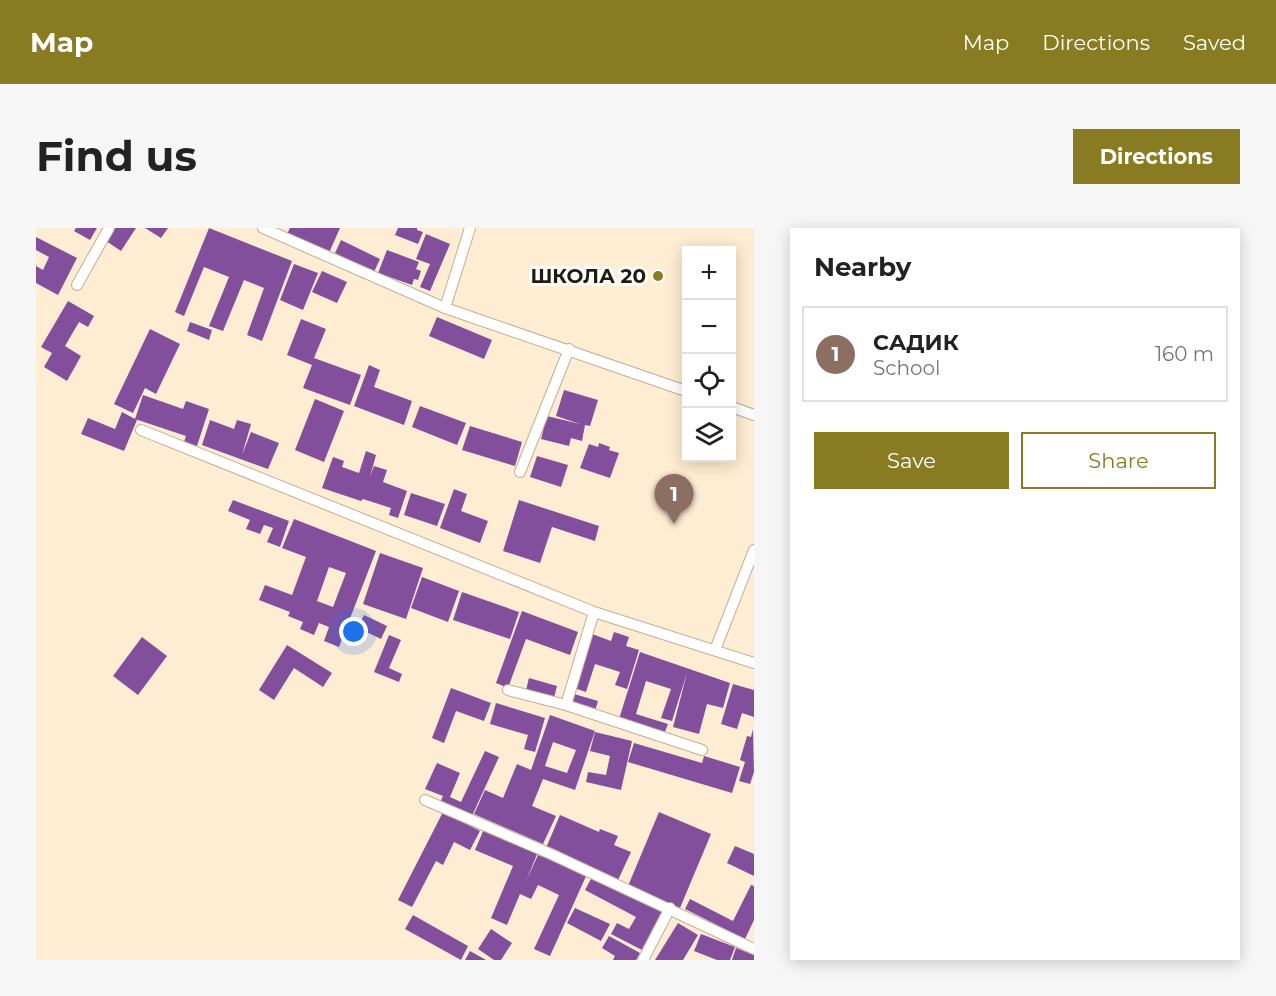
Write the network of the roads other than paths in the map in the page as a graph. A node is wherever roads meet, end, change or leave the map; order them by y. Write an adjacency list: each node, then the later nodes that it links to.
1 (109, 228): 4 (street)
2 (263, 228): 5 (street)
3 (470, 228): 5 (street)
4 (77, 285)
5 (445, 308): 6 (street)
6 (570, 349): 7 (street); 11 (street)
7 (682, 389)
8 (735, 408): 9 (street)
9 (754, 415)
10 (141, 430): 13 (street)
11 (520, 472)
12 (754, 550): 14 (street)
13 (594, 612): 14 (street); 17 (street)
14 (715, 650): 15 (street)
15 (754, 663)
16 (508, 690): 17 (street)
17 (566, 705): 18 (street)
18 (702, 750)
19 (425, 800): 20 (street)
20 (670, 908): 21 (street); 22 (street)
21 (754, 949)
22 (643, 960)

